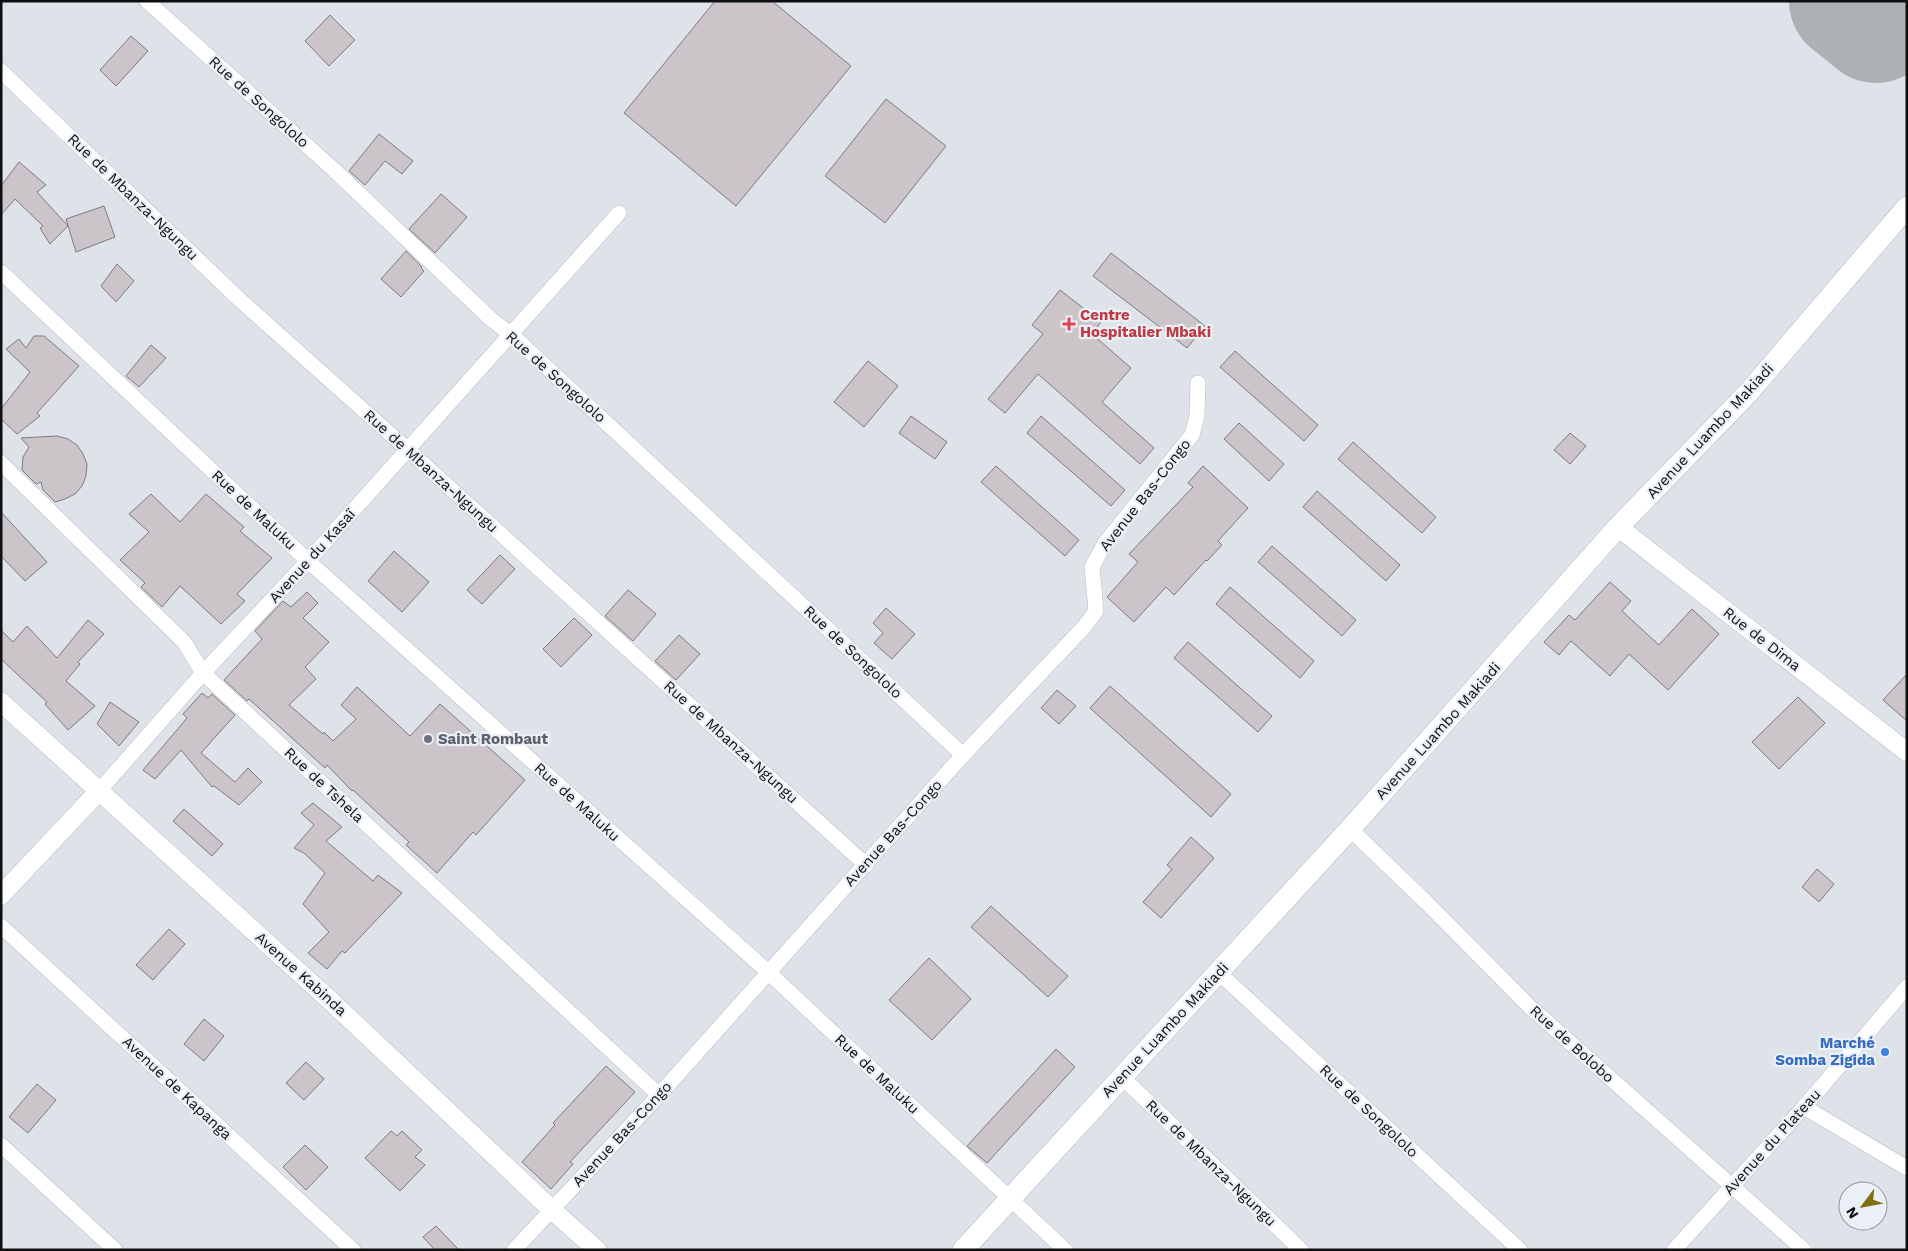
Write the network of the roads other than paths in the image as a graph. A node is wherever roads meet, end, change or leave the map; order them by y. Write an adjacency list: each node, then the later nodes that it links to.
1 (147, 1): 6 (street, Rue de Songololo)
2 (1, 71): 8 (street, Rue de Mbanza-Ngungu)
3 (1907, 207): 10 (main road, Avenue Luambo Makiadi)
4 (619, 213): 6 (street, Avenue du Kasaï)
5 (1, 272): 11 (street, Rue de Maluku)
6 (512, 335): 8 (street, Avenue du Kasaï); 15 (street, Rue de Songololo)
7 (1198, 383): 15 (street, Avenue Bas-Congo)
8 (407, 449): 11 (street, Avenue du Kasaï); 18 (street, Rue de Mbanza-Ngungu)
9 (1, 462): 12 (street, Rue de Tshela)
10 (1618, 527): 14 (street, Rue de Dima); 17 (main road, Avenue Luambo Makiadi)
11 (308, 561): 12 (street, Avenue du Kasaï); 21 (street, Rue de Maluku)
12 (203, 672): 16 (street, Avenue du Kasaï); 25 (street, Rue de Tshela)
13 (1, 702): 16 (street, Avenue Kabinda)
14 (1907, 752)
15 (963, 755): 18 (street, Avenue Bas-Congo)
16 (98, 791): 19 (street, Avenue du Kasaï); 31 (street, Avenue Kabinda)
17 (1350, 829): 22 (main road, Avenue Luambo Makiadi); 29 (street, Rue de Bolobo)
18 (866, 865): 21 (street, Avenue Bas-Congo)
19 (1, 895)
20 (1, 926): 33 (street, Avenue de Kapanga)
21 (768, 972): 25 (street, Avenue Bas-Congo); 30 (street, Rue de Maluku)
22 (1218, 972): 24 (main road, Avenue Luambo Makiadi); 39 (street, Rue de Songololo)
23 (1907, 987): 26 (street, Avenue du Plateau)
24 (1122, 1077): 30 (main road, Avenue Luambo Makiadi); 38 (street, Rue de Mbanza-Ngungu)
25 (658, 1095): 31 (street, Avenue Bas-Congo)
26 (1804, 1108): 28 (street); 29 (street, Avenue du Plateau)
27 (1, 1145): 32 (street)
28 (1907, 1168)
29 (1732, 1187): 40 (street, Avenue du Plateau); 41 (street, Rue de Bolobo)
30 (1009, 1198): 36 (main road, Avenue Luambo Makiadi); 37 (street, Rue de Maluku)
31 (552, 1210): 34 (street, Avenue Bas-Congo); 35 (street, Avenue Kabinda)
32 (115, 1250)
33 (353, 1250)
34 (514, 1250)
35 (597, 1250)
36 (963, 1250)
37 (1065, 1250)
38 (1300, 1250)
39 (1520, 1250)
40 (1674, 1250)
41 (1804, 1250)

